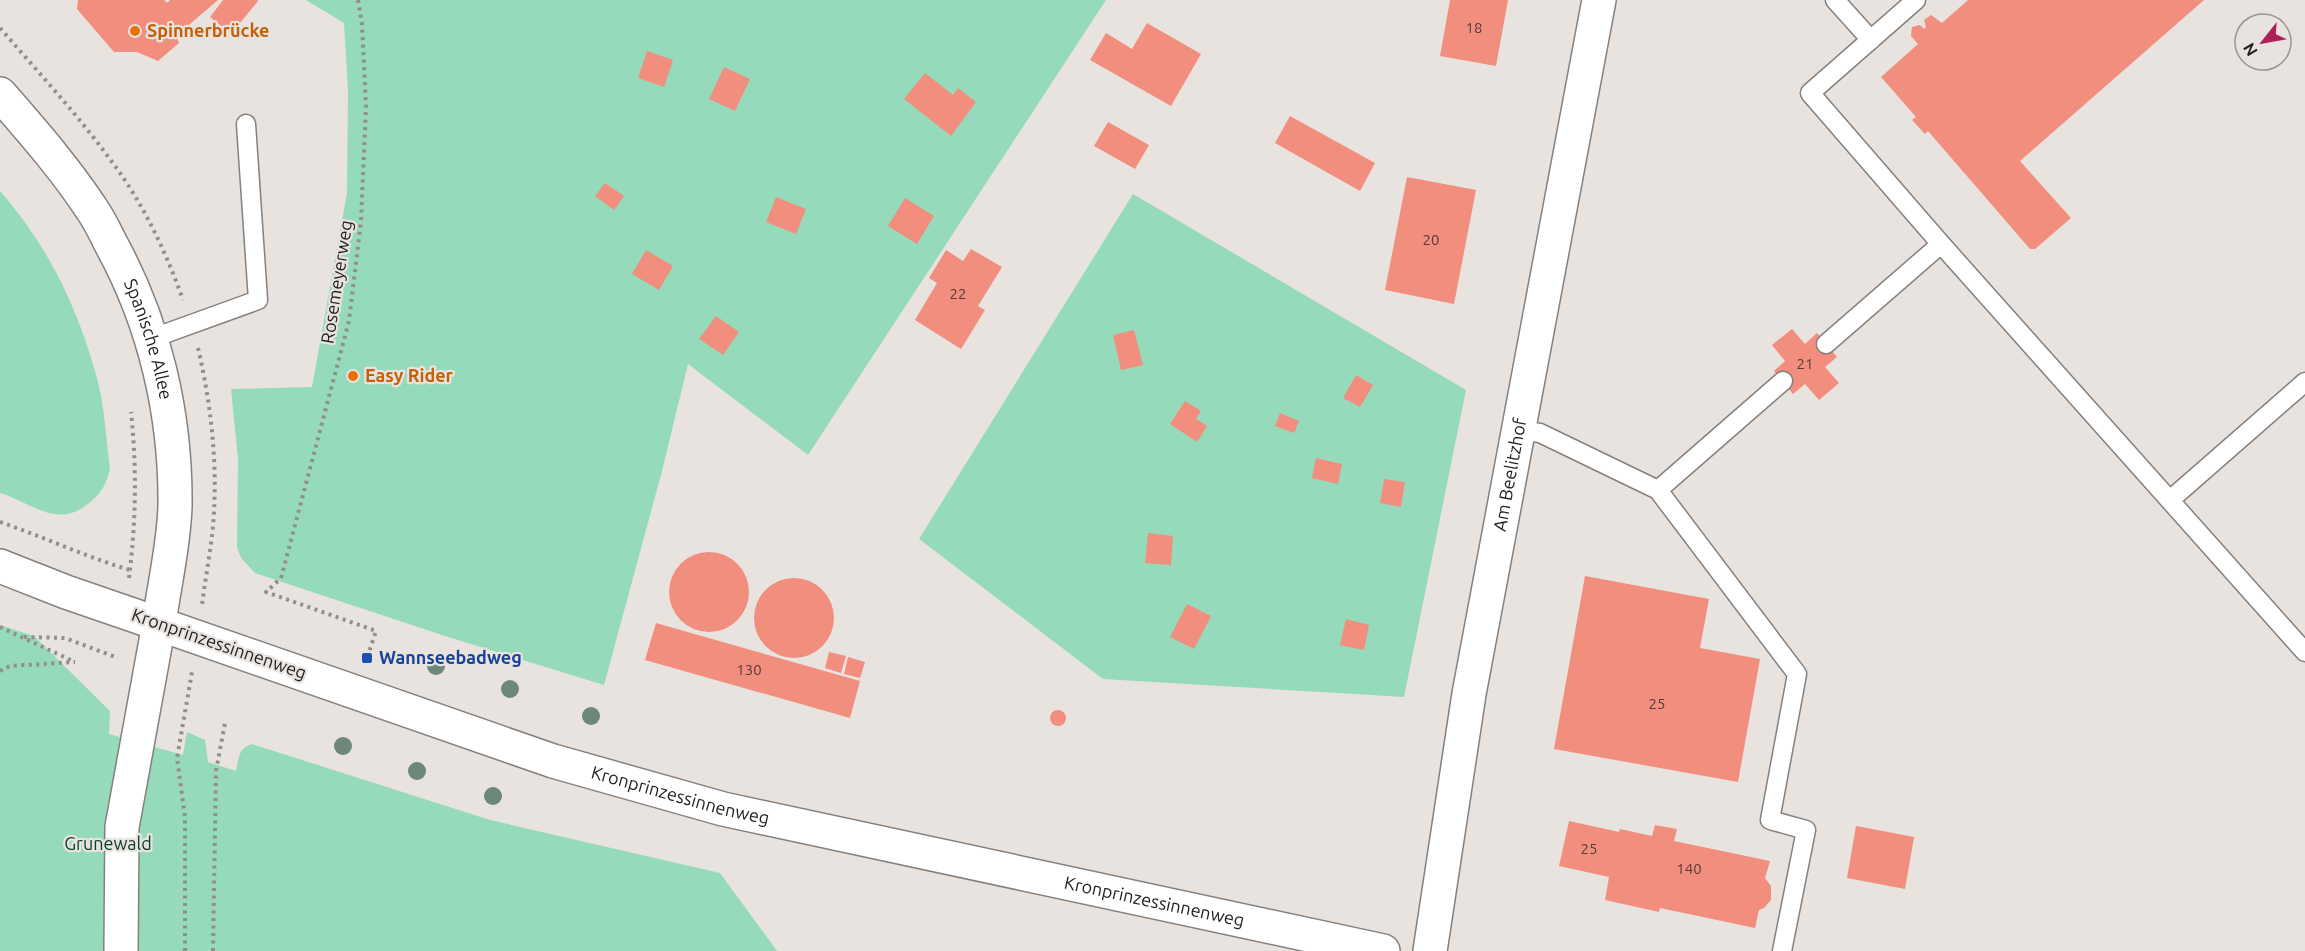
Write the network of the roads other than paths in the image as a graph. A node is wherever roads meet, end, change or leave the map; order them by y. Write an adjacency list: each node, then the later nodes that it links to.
1 (1599, 0): 12 (main road, Am Beelitzhof)
2 (1835, 0): 4 (lane)
3 (1916, 0): 4 (lane)
4 (1871, 40): 7 (lane)
5 (0, 94): 8 (main road, Spanische Allee)
6 (246, 124): 8 (lane)
7 (1941, 244): 9 (lane); 14 (lane)
8 (153, 338): 16 (main road, Spanische Allee)
9 (1826, 344)
10 (1783, 381): 13 (lane)
11 (2305, 382): 14 (lane)
12 (1517, 430): 13 (lane); 20 (main road, Am Beelitzhof)
13 (1658, 490): 21 (lane)
14 (2170, 500): 17 (lane)
15 (0, 566): 16 (main road, Kronprinzessinnenweg)
16 (159, 624): 18 (main road); 19 (main road, Kronprinzessinnenweg)
17 (2305, 652)
18 (121, 951)
19 (1383, 951)
20 (1430, 951)
21 (1782, 951)

